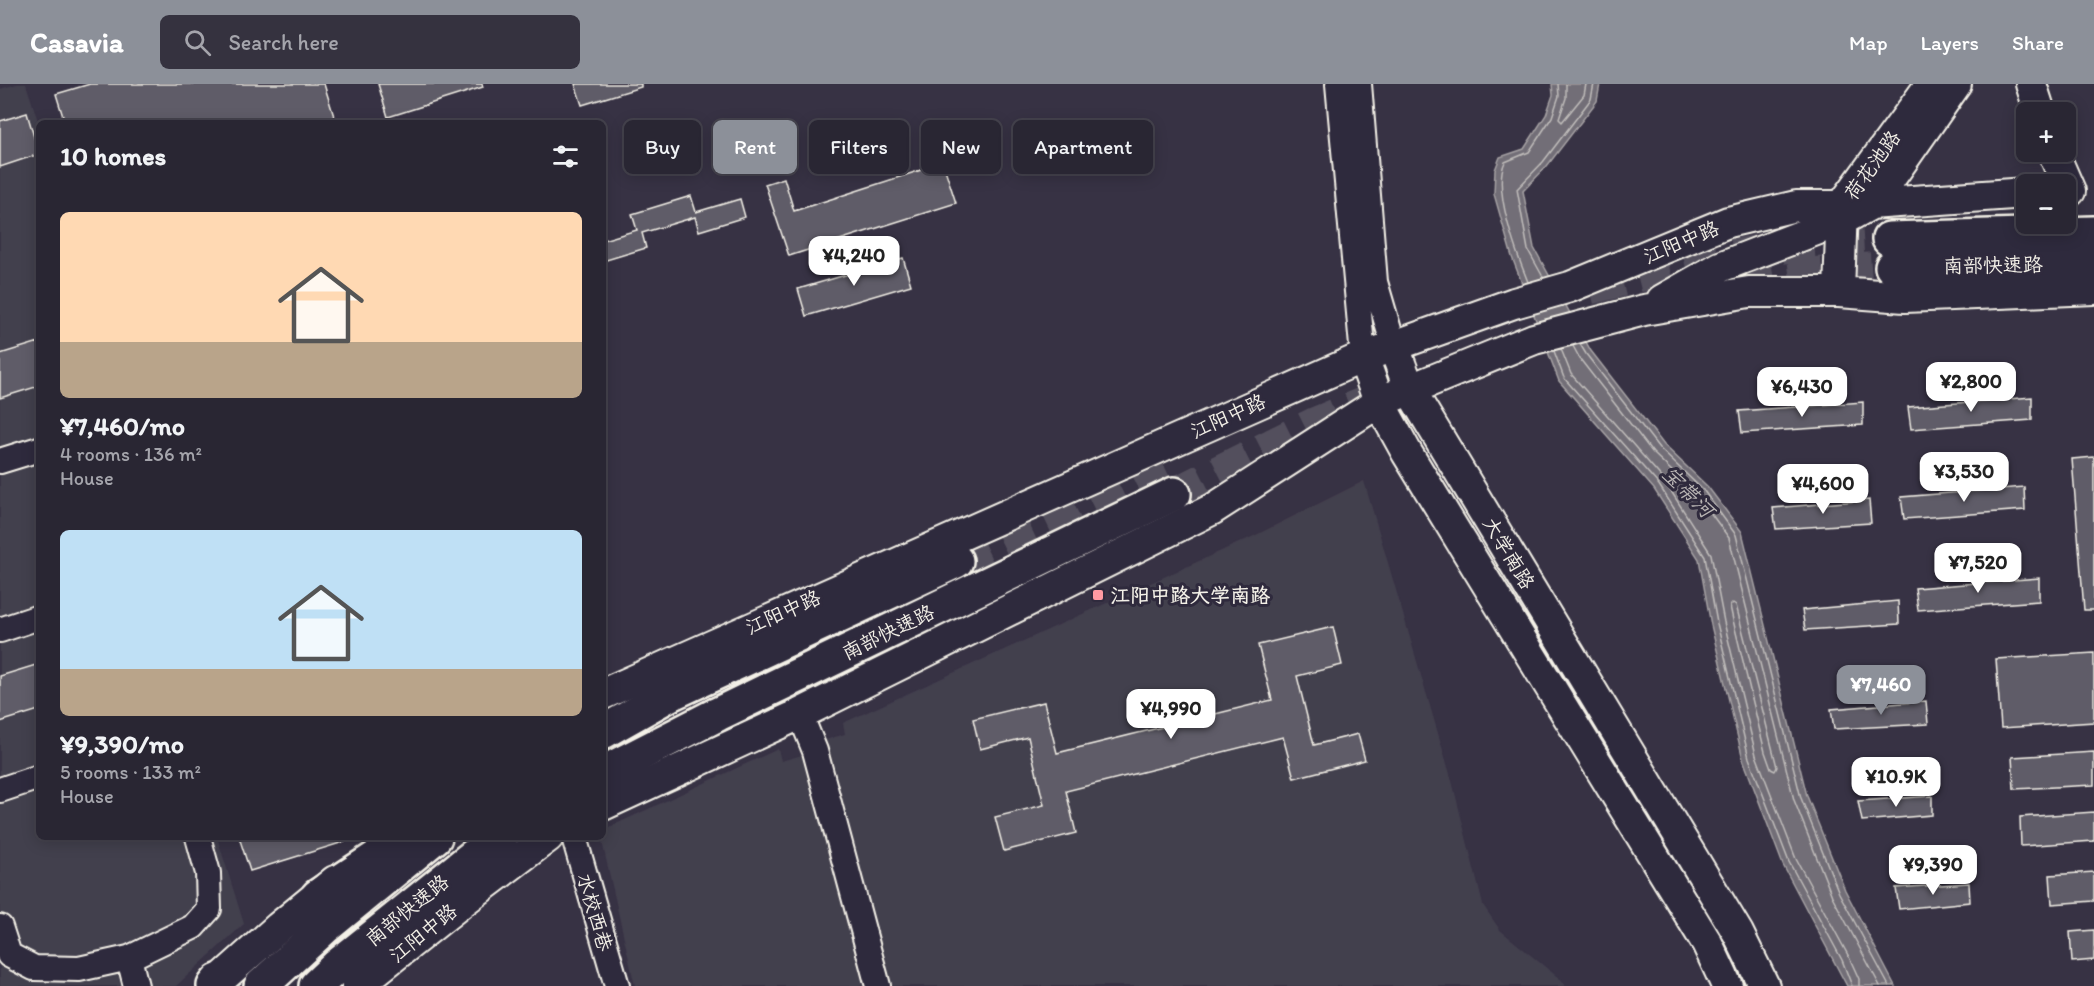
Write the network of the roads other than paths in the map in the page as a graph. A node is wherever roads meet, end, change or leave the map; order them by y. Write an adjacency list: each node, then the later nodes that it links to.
1 (1338, 84): 16 (street, 大学南路)
2 (1359, 84): 15 (street, 大学南路)
3 (1931, 84): 9 (main road, 荷花池路)
4 (1956, 84): 8 (main road, 荷花池路)
5 (2031, 84): 6 (main road)
6 (2037, 102)
7 (2016, 194): 8 (main road, 江阳中路)
8 (1873, 203): 9 (main road, 江阳中路)
9 (1842, 213): 13 (main road, 荷花池路); 14 (main road, 江阳中路); 15 (main road, 江阳中路)
10 (2094, 233): 11 (highway, 南部快速路)
11 (2094, 263)
12 (2094, 289): 13 (main road, 江阳中路)
13 (1839, 292): 14 (main road, 江阳中路)
14 (1644, 310): 17 (main road, 江阳中路)
15 (1394, 347): 16 (main road, 江阳中路); 17 (main road, 大学南路)
16 (1363, 357): 18 (main road, 大学南路); 26 (main road, 江阳中路)
17 (1409, 388): 18 (main road, 江阳中路); 54 (main road, 大学南路)
18 (1379, 402): 28 (main road, 江阳中路); 53 (main road, 大学南路)
19 (36, 450): 20 (street)
20 (0, 461)
21 (1174, 494): 23 (highway, 南部快速路)
22 (956, 561): 27 (highway, 南部快速路)
23 (940, 607): 31 (highway, 南部快速路); 34 (highway)
24 (36, 618): 25 (street)
25 (0, 630)
26 (606, 692)
27 (672, 693): 29 (highway); 30 (highway, 南部快速路)
28 (800, 714): 35 (main road, 江阳中路); 52 (street)
29 (606, 717)
30 (606, 730)
31 (606, 771)
32 (36, 778): 33 (street)
33 (0, 790)
34 (606, 795)
35 (606, 804)
36 (199, 840): 45 (street)
37 (384, 840): 43 (main road)
38 (403, 840): 43 (highway)
39 (431, 840): 48 (highway, 南部快速路)
40 (497, 840): 49 (highway, 南部快速路)
41 (544, 840): 50 (main road, 江阳中路)
42 (575, 840): 51 (street, 水校西巷)
43 (318, 896): 46 (main road)
44 (0, 927): 45 (street)
45 (129, 958): 47 (street)
46 (215, 984)
47 (136, 986)
48 (261, 986)
49 (316, 986)
50 (357, 986)
51 (617, 986)
52 (878, 986)
53 (1727, 986)
54 (1764, 986)

